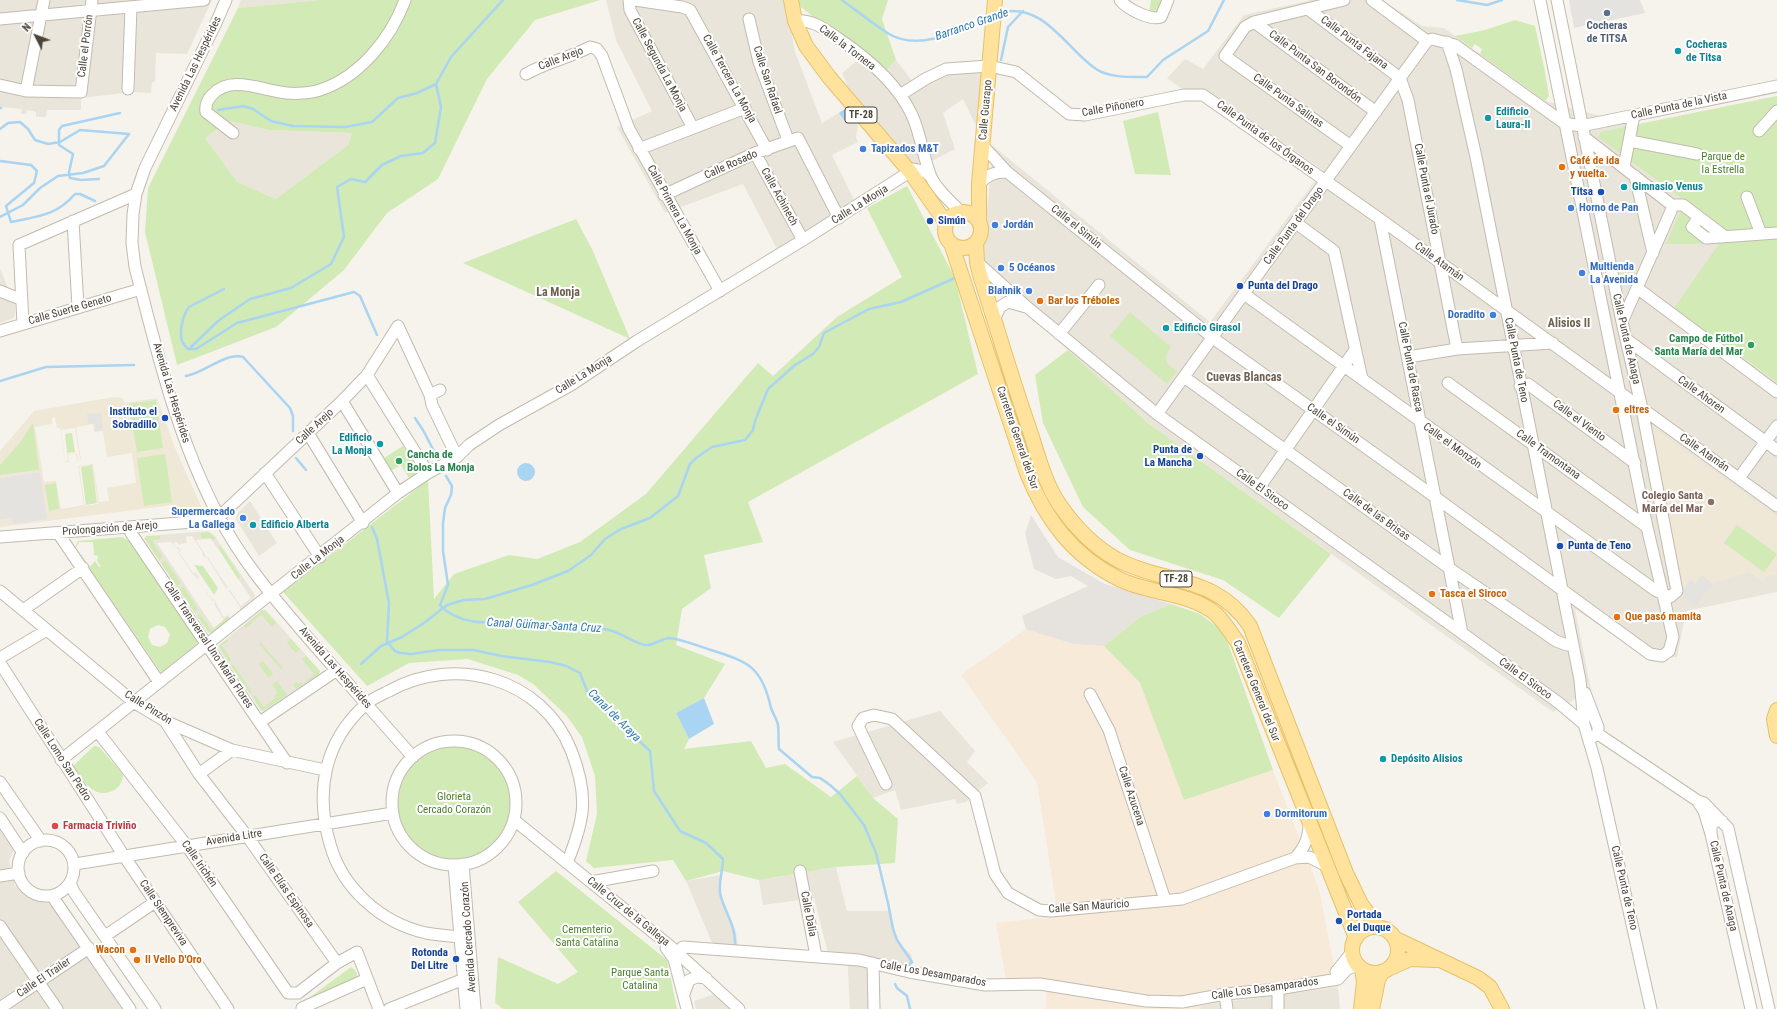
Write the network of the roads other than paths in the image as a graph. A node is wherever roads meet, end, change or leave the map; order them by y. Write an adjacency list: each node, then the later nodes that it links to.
1 (44, 0): 19 (street)
2 (204, 0): 15 (street)
3 (226, 0): 63 (street, Avenida Las Hespérides)
4 (405, 0): 46 (street)
5 (629, 0): 44 (street, Calle Segunda La Monja)
6 (635, 0): 38 (street, Calle Tercera La Monja)
7 (791, 0): 22 (main road, TF-28)
8 (995, 0): 28 (main road, Calle Guarapo / TF-28)
9 (1120, 0): 10 (street)
10 (1168, 0)
11 (1344, 0): 18 (street)
12 (1372, 0): 24 (street)
13 (1540, 0): 42 (street, Calle Punta de Anaga)
14 (1557, 0): 43 (street, Calle Punta de Anaga)
15 (161, 2): 17 (street)
16 (91, 5): 17 (street); 19 (street); 35 (street, Calle el Porrón)
17 (131, 7): 34 (street)
18 (1308, 9): 23 (street); 31 (street, Calle Punta Fajana)
19 (42, 15): 20 (street); 35 (street)
20 (0, 19)
21 (749, 19): 48 (street, Calle San Rafael)
22 (795, 21): 36 (street, Calle la Tornera); 58 (main road, TF-28)
23 (1254, 22): 40 (street, Calle Punta San Borondón); 51 (street, Calle Punta Salinas)
24 (1430, 40): 25 (street); 31 (street, Calle Punta del Drago)
25 (1447, 42): 27 (street); 29 (street, Calle Punta de Teno)
26 (597, 49): 30 (street, Calle Arejo); 52 (street, Calle Primera La Monja)
27 (1471, 57): 29 (street); 42 (street)
28 (989, 66): 36 (street, Calle Piñonero); 37 (street, Calle Piñonero); 50 (main road, Calle Guarapo / TF-28)
29 (1456, 70): 91 (street, Calle Punta de Teno)
30 (526, 74)
31 (1400, 78): 40 (street, Calle Punta del Drago); 81 (street, Calle Punta el Jurado)
32 (0, 85): 35 (street)
33 (1777, 86): 41 (street, Calle Punta de la Vista)
34 (128, 89)
35 (26, 91)
36 (900, 95): 60 (street, Calle la Tornera)
37 (1203, 95): 61 (street, Calle Punta de los Órganos)
38 (745, 108): 44 (street); 53 (street, Calle Tercera La Monja)
39 (1777, 111): 45 (street)
40 (1376, 112): 51 (street, Calle Punta del Drago)
41 (1634, 115): 43 (street, Calle Punta de la Vista); 49 (street)
42 (1564, 124): 43 (street, Calle Punta de la Vista); 110 (street, Calle Punta de Anaga)
43 (1581, 126): 47 (street, Calle Punta de Anaga)
44 (693, 128): 52 (street)
45 (1759, 131)
46 (233, 133)
47 (1584, 137): 56 (street); 93 (street, Calle Punta de Anaga)
48 (793, 139): 53 (street, Calle Rosado); 68 (street, Calle San Rafael)
49 (1630, 141): 55 (street); 56 (street)
50 (983, 146): 57 (street, Calle el Simún); 62 (main road, Calle Guarapo / TF-28)
51 (1351, 146): 61 (street, Calle Punta del Drago)
52 (639, 149): 65 (street, Calle Primera La Monja)
53 (767, 150): 54 (street, Calle Rosado)
54 (755, 153): 65 (street, Calle Rosado); 76 (street, Calle Achinech)
55 (1697, 154)
56 (1624, 167): 59 (street)
57 (1007, 172): 62 (street); 97 (street, Calle el Simún)
58 (911, 173): 60 (street); 68 (street, Calle La Monja); 72 (main road, TF-28)
59 (1635, 176): 66 (street); 79 (street)
60 (931, 177): 67 (street, Calle la Tornera)
61 (1325, 182): 69 (street, Calle Atamán); 73 (street, Calle Punta del Drago)
62 (979, 184): 70 (main road, Calle Guarapo / TF-28)
63 (136, 194): 71 (street); 84 (street, Avenida Las Hespérides)
64 (1747, 197): 75 (street)
65 (667, 199): 86 (street, Calle Primera La Monja)
66 (1672, 208): 75 (street); 79 (street)
67 (960, 212): 70 (main road); 72 (main road)
68 (839, 218): 76 (street, Calle La Monja)
69 (1380, 219): 81 (street, Calle Atamán); 103 (street, Calle Punta de Rasca)
70 (979, 220): 77 (main road, TF-28)
71 (73, 221): 88 (street); 89 (street)
72 (946, 223): 78 (main road, TF-28)
73 (1296, 223): 87 (street, Calle Punta del Drago); 102 (street)
74 (1777, 233): 75 (street)
75 (1761, 234)
76 (803, 240): 86 (street, Calle La Monja)
77 (976, 243): 78 (main road); 80 (main road, Carretera General del Sur / TF-28)
78 (951, 244): 187 (main road, Carretera General del Sur / TF-28)
79 (1653, 253): 83 (street)
80 (977, 262): 90 (street, Calle El Siroco); 92 (main road, Carretera General del Sur / TF-28)
81 (1440, 262): 91 (street, Calle Atamán); 101 (street, Calle Punta el Jurado)
82 (1099, 284): 96 (street)
83 (1637, 288): 93 (street); 111 (street)
84 (141, 289): 89 (street, Calle Suerte Geneto); 133 (street, Avenida Las Hespérides)
85 (0, 291): 88 (street)
86 (720, 291): 123 (street, Calle La Monja)
87 (1244, 294): 97 (street, Calle Punta del Drago); 104 (street, Calle el Monzón)
88 (20, 299): 94 (street)
89 (78, 307): 94 (street, Calle Suerte Geneto)
90 (1027, 307): 92 (street); 96 (street, Calle El Siroco)
91 (1506, 310): 99 (street, Calle Atamán); 100 (street, Calle Punta de Teno)
92 (994, 320): 209 (main road, Carretera General del Sur / TF-28)
93 (1622, 322): 98 (street, Calle Punta de Anaga)
94 (23, 324): 95 (street, Calle Suerte Geneto)
95 (0, 331)
96 (1059, 334): 115 (street, Calle El Siroco)
97 (1213, 338): 106 (street, Calle Punta del Drago); 114 (street, Calle el Simún)
98 (1626, 339): 113 (street, Calle Punta de Anaga); 119 (street, Calle Ahoren)
99 (1553, 343): 100 (street); 110 (street, Calle Atamán)
100 (1512, 344): 101 (street); 109 (street, Calle Punta de Teno)
101 (1457, 349): 103 (street)
102 (1355, 350): 104 (street); 107 (street)
103 (1408, 357): 116 (street, Calle Punta de Rasca)
104 (1344, 366): 107 (street, Calle el Monzón); 114 (street)
105 (367, 375): 112 (street, Calle Arejo); 123 (street, Calle Arejo); 126 (street)
106 (1184, 377): 115 (street, Calle Punta del Drago); 121 (street, Calle de las Brisas)
107 (1362, 379): 116 (street, Calle el Monzón)
108 (1448, 383): 120 (street, Calle Tramontana)
109 (1520, 386): 120 (street, Calle Punta de Teno); 124 (street, Calle el Viento)
110 (1620, 392): 113 (street, Calle Atamán); 124 (street, Calle Punta de Anaga)
111 (1777, 392)
112 (342, 401): 118 (street, Calle Arejo); 129 (street)
113 (1642, 409): 127 (street, Calle Atamán); 144 (street, Calle Punta de Anaga)
114 (1313, 410): 121 (street); 130 (street, Calle el Simún)
115 (1157, 414): 128 (street, Calle El Siroco)
116 (1421, 423): 130 (street, Calle Punta de Rasca); 132 (street, Calle el Monzón)
117 (1777, 426): 119 (street)
118 (308, 433): 125 (street, Calle Arejo); 134 (street)
119 (1766, 442): 122 (street, Calle Ahoren); 127 (street)
120 (1531, 443): 132 (street, Calle Punta de Teno); 136 (street, Calle Tramontana)
121 (1286, 450): 128 (street); 141 (street, Calle de las Brisas)
122 (1777, 450)
123 (457, 457): 126 (street, Calle La Monja)
124 (1635, 463): 136 (street, Calle Punta de Anaga)
125 (265, 473): 133 (street, Calle Arejo); 139 (street)
126 (428, 473): 129 (street, Calle La Monja)
127 (1739, 478): 131 (street, Calle Atamán)
128 (1259, 488): 148 (street, Calle El Siroco)
129 (398, 494): 134 (street, Calle La Monja)
130 (1435, 496): 141 (street, Calle Punta de Rasca); 142 (street, Calle el Simún)
131 (1777, 506)
132 (1546, 513): 142 (street, Calle Punta de Teno); 144 (street, Calle el Monzón)
133 (218, 517): 135 (street, Prolongación de Arejo); 145 (street, Avenida Las Hespérides)
134 (363, 523): 139 (street, Calle La Monja)
135 (131, 527): 137 (street, Prolongación de Arejo); 149 (street, Calle Transversal Uno María Flores)
136 (1647, 527): 144 (street, Calle Punta de Anaga)
137 (58, 533): 138 (street, Prolongación de Arejo); 140 (street)
138 (0, 537)
139 (320, 557): 145 (street, Calle La Monja)
140 (83, 568): 146 (street); 156 (street)
141 (1449, 568): 148 (street, Calle Punta de Rasca); 150 (street, Calle de las Brisas)
142 (1562, 588): 150 (street, Calle Punta de Teno); 151 (street, Calle el Simún)
143 (0, 591): 146 (street, Calle Pinzón)
144 (1663, 593): 151 (street, Calle Punta de Anaga)
145 (270, 594): 149 (street, Calle La Monja); 154 (street, Avenida Las Hespérides)
146 (23, 610): 147 (street, Calle Pinzón)
147 (47, 630): 152 (street); 158 (street, Calle Pinzón)
148 (1462, 633): 160 (street, Calle El Siroco)
149 (208, 644): 156 (street, Calle La Monja); 165 (street, Calle Transversal Uno María Flores)
150 (1573, 644): 155 (street, Calle Punta de Teno)
151 (1669, 650)
152 (0, 658)
153 (0, 663): 174 (street, Calle Lomo San Pedro)
154 (337, 670): 159 (street, Avenida Las Hespérides); 165 (street)
155 (1580, 680): 161 (street, Calle Punta de Teno); 163 (street, Calle Punta de Teno)
156 (159, 682): 158 (street, Calle La Monja)
157 (1090, 694): 206 (street, Calle Azucena)
158 (135, 703): 164 (street, Calle Pinzón); 167 (street, Calle La Monja)
159 (366, 704): 173 (street, Avenida Las Hespérides); 177 (street); 195 (street)
160 (1559, 704): 161 (street, Calle El Siroco); 166 (street, Calle El Siroco)
161 (1583, 706): 163 (street); 166 (street, Calle Punta de Teno)
162 (1777, 710): 169 (main road)
163 (1595, 720): 168 (street, Calle Punta de Teno)
164 (165, 721): 171 (street, Calle Pinzón); 178 (street, Calle Elías Espinosa)
165 (260, 722): 175 (street, Calle Transversal Uno María Flores)
166 (1584, 724): 168 (street, Calle Punta de Teno)
167 (98, 732): 174 (street, Calle La Monja); 191 (street, Calle Irichén)
168 (1592, 736): 170 (street); 172 (street, Calle Punta de Teno); 176 (street, Calle Punta de Teno)
169 (1777, 736)
170 (1612, 744): 172 (street); 181 (street)
171 (232, 750): 175 (street, Calle Pinzón); 178 (street)
172 (1597, 755): 176 (street, Calle Punta de Teno)
173 (413, 756): 182 (street); 184 (street)
174 (62, 760): 193 (street, Calle Lomo San Pedro)
175 (287, 763): 177 (street, Calle Pinzón)
176 (1597, 768): 251 (street, Calle Punta de Teno)
177 (325, 770): 186 (street)
178 (199, 774): 189 (street, Calle Elías Espinosa)
179 (0, 782): 190 (street)
180 (886, 784): 206 (street, Calle San Mauricio)
181 (1698, 801): 185 (street); 188 (street)
182 (393, 813): 186 (street, Avenida Litre); 197 (street)
183 (0, 818): 192 (street)
184 (514, 820): 195 (street, Calle Cruz de la Gallega); 197 (street)
185 (1722, 821): 188 (street, Calle Punta de Anaga); 253 (street, Calle Punta de Anaga)
186 (324, 823): 189 (street, Avenida Litre); 212 (street)
187 (1309, 823): 194 (street); 198 (main road, Carretera General del Sur / TF-28)
188 (1711, 834): 252 (street, Calle Punta de Anaga)
189 (247, 836): 191 (street, Avenida Litre); 220 (street, Calle Elías Espinosa)
190 (41, 841): 192 (street); 196 (street)
191 (187, 846): 193 (street, Avenida Litre); 230 (street, Calle Irichén)
192 (23, 852): 201 (street)
193 (124, 856): 196 (street, Avenida Litre); 207 (street, Calle Siempreviva)
194 (1295, 858): 198 (street, Calle San Mauricio); 206 (street, Calle San Mauricio)
195 (567, 863): 203 (street, Calle Cruz de la Gallega)
196 (75, 864): 204 (street)
197 (459, 865): 212 (street, Avenida Cercado Corazón); 242 (street, Avenida Cercado Corazón)
198 (1325, 865): 213 (main road, Carretera General del Sur / TF-28)
199 (653, 871): 203 (street)
200 (800, 871): 218 (street, Calle Dalia)
201 (19, 873): 202 (street); 205 (street)
202 (0, 876)
203 (591, 882): 211 (street, Calle Cruz de la Gallega)
204 (70, 883): 205 (street); 210 (street)
205 (52, 896): 215 (street)
206 (1165, 900)
207 (155, 902): 210 (street); 238 (street, Calle Siempreviva)
208 (0, 926): 228 (street)
209 (1378, 927): 213 (main road); 214 (main road, TF-28)
210 (105, 936): 237 (street)
211 (658, 936): 217 (street, Calle Cruz de la Gallega); 231 (street)
212 (460, 937): 226 (street, Avenida Cercado Corazón)
213 (1356, 938): 216 (main road)
214 (1396, 939): 219 (main road); 223 (main road)
215 (89, 948): 228 (street, Calle El Trailer); 236 (street)
216 (1352, 952): 222 (main road); 227 (street, Calle Los Desamparados)
217 (680, 955): 218 (street, Calle Los Desamparados); 224 (street, Calle Cruz de la Gallega); 231 (street)
218 (816, 956): 221 (street, Calle Los Desamparados)
219 (1438, 960): 223 (main road); 250 (main road)
220 (337, 963): 225 (street); 230 (street)
221 (873, 963): 232 (street, Calle Los Desamparados); 245 (street)
222 (1360, 967): 223 (main road); 227 (street, Calle Los Desamparados); 248 (main road)
223 (1386, 970): 249 (main road)
224 (706, 978): 231 (street); 244 (street, Calle Cruz de la Gallega)
225 (367, 979): 234 (street); 239 (street)
226 (464, 979): 240 (street); 241 (street, Avenida Cercado Corazón)
227 (1332, 980): 229 (street, Calle Los Desamparados)
228 (39, 983): 233 (street, Calle El Trailer); 235 (street)
229 (1278, 988): 232 (street, Calle Los Desamparados); 247 (street)
230 (298, 993): 234 (street)
231 (684, 994): 243 (street)
232 (1225, 994): 246 (street)
233 (0, 1008)
234 (302, 1008)
235 (57, 1009)
236 (130, 1009)
237 (155, 1009)
238 (228, 1009)
239 (379, 1009)
240 (388, 1009)
241 (466, 1009)
242 (475, 1009)
243 (687, 1009)
244 (739, 1009)
245 (874, 1009)
246 (1227, 1009)
247 (1278, 1009)
248 (1361, 1009)
249 (1372, 1009)
250 (1502, 1009)
251 (1651, 1009)
252 (1751, 1009)
253 (1769, 1009)

